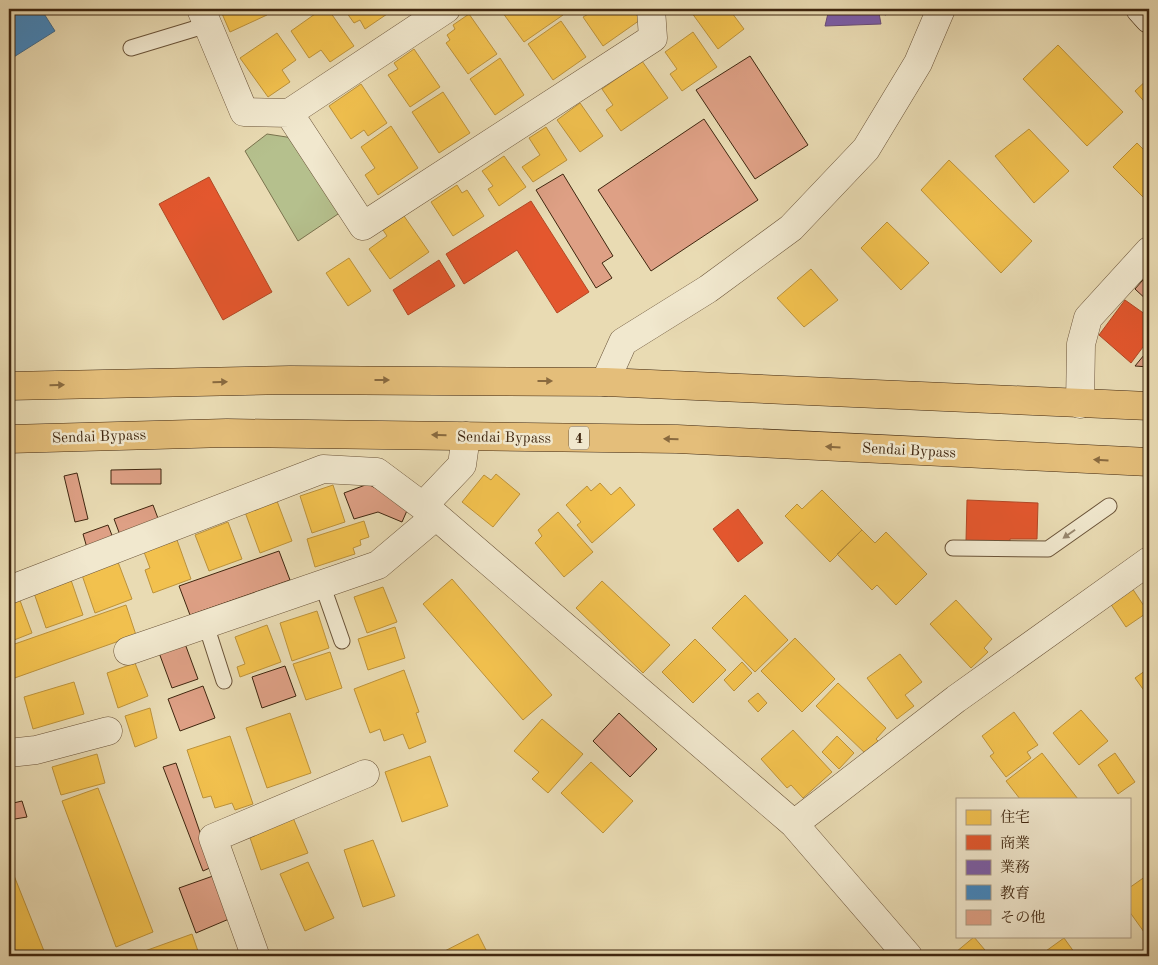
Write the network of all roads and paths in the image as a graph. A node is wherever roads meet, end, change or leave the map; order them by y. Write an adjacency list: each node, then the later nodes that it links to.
1 (446, 9): 8 (street)
2 (651, 9): 8 (street)
3 (942, 9): 10 (street)
4 (1140, 9): 6 (street)
5 (204, 17): 7 (lane); 8 (street)
6 (1149, 18)
7 (131, 48)
8 (288, 113)
9 (1149, 251): 12 (street)
10 (605, 382): 11 (highway, one-way to 10); 12 (highway)
11 (9, 386)
12 (1080, 404): 13 (highway)
13 (1149, 406)
14 (466, 436): 15 (highway, Sendai Bypass / 4, one-way to 15); 16 (highway, Sendai Bypass / 4, one-way to 14); 18 (street)
15 (9, 439)
16 (1149, 462)
17 (1109, 506): 19 (lane, one-way to 19)
18 (430, 511): 21 (street); 22 (street); 30 (street)
19 (953, 548)
20 (1149, 561): 30 (street)
21 (322, 584): 23 (street); 24 (lane)
22 (9, 590)
23 (206, 625): 25 (street); 26 (lane)
24 (342, 641)
25 (128, 651)
26 (224, 681)
27 (108, 731): 28 (street)
28 (9, 753)
29 (365, 774): 31 (street)
30 (794, 824): 32 (street)
31 (252, 956)
32 (908, 956)

